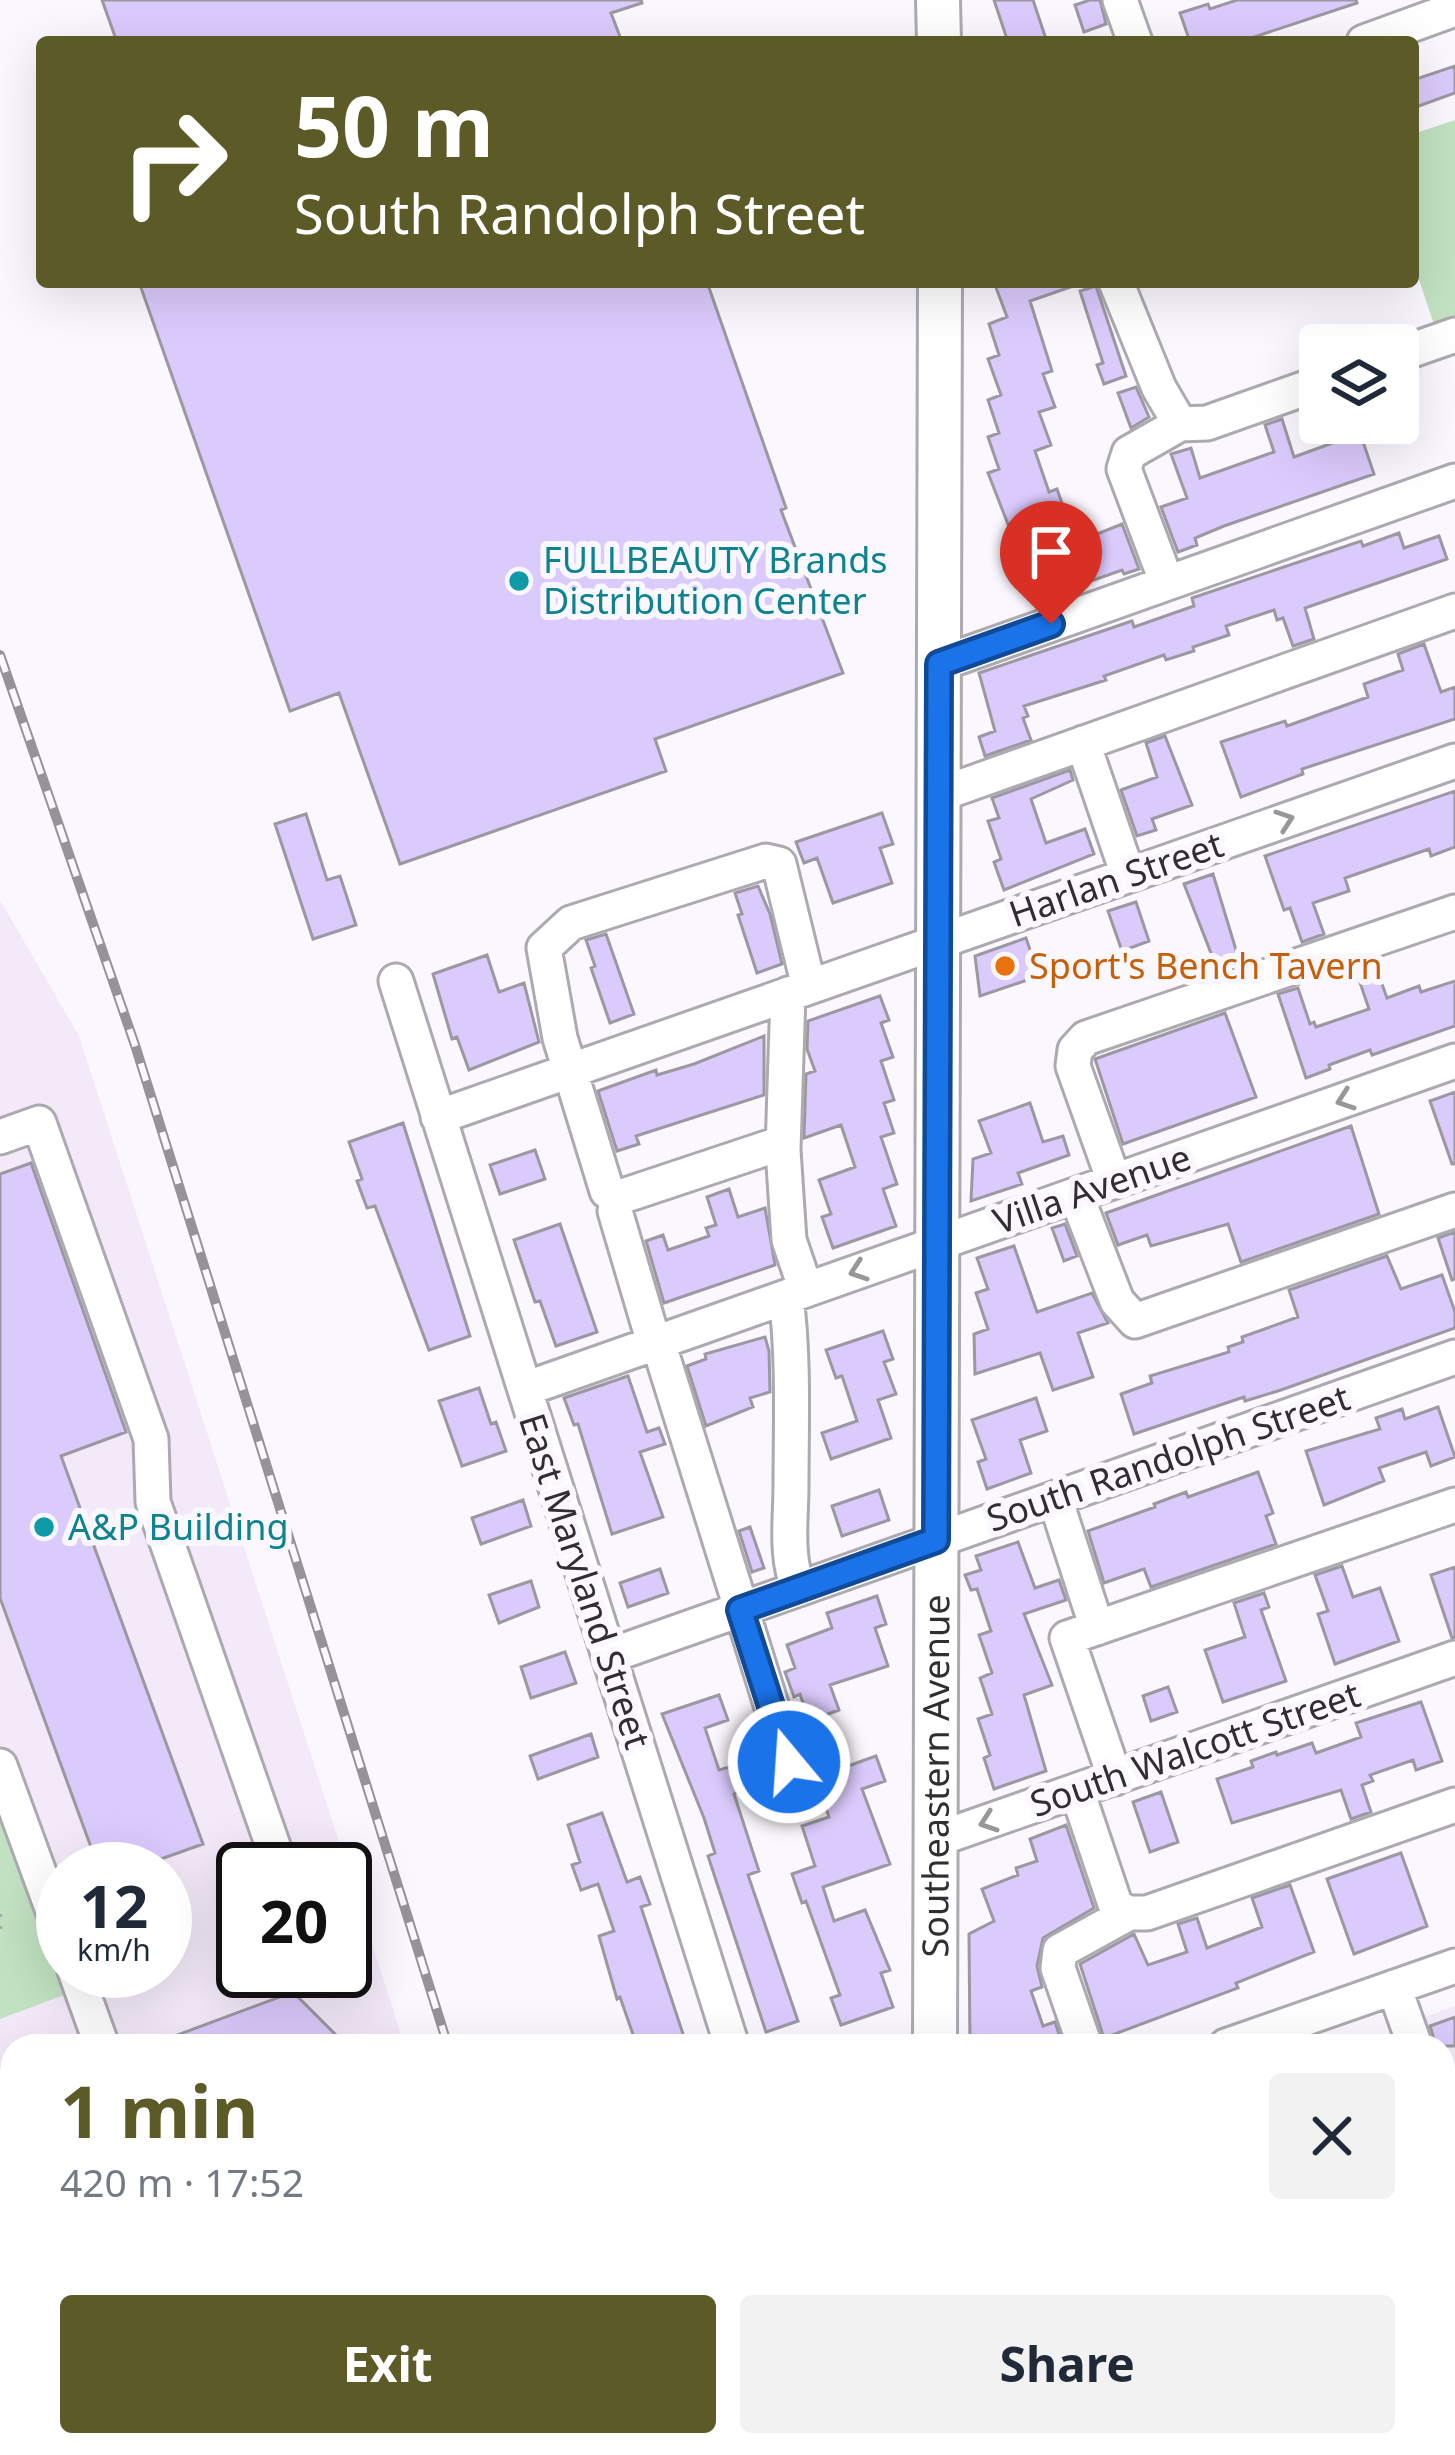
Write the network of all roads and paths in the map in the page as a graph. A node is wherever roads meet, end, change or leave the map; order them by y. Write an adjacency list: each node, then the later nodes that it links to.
1 (938, 0): 4 (main road)
2 (1120, 0): 5 (street)
3 (1455, 10): 6 (street)
4 (939, 36)
5 (1134, 36)
6 (1381, 36)
7 (940, 288): 16 (main road, Southeastern Avenue)
8 (1118, 288): 12 (street)
9 (1455, 335): 10 (street)
10 (1419, 348)
11 (1299, 390): 12 (street)
12 (1180, 424): 14 (street)
13 (1455, 481): 14 (street)
14 (1171, 581): 16 (street)
15 (1455, 611): 17 (street)
16 (939, 664): 19 (main road, Southeastern Avenue)
17 (1083, 743): 19 (street); 20 (street)
18 (1455, 760): 20 (street, Harlan Street, one-way to 18)
19 (938, 795): 22 (main road, Southeastern Avenue)
20 (1128, 875): 22 (street, Harlan Street)
21 (1455, 912): 30 (street)
22 (936, 942): 24 (street, Harlan Street); 34 (main road, Southeastern Avenue)
23 (396, 981): 27 (street, East Maryland Street)
24 (798, 991): 26 (street, Harlan Street); 26 (street); 29 (street)
25 (1455, 1061): 30 (street, Villa Avenue, one-way to 30)
26 (569, 1071): 27 (street, Harlan Street); 32 (street)
27 (438, 1117): 38 (street, East Maryland Street)
28 (0, 1137): 53 (street)
29 (783, 1150): 32 (street); 35 (street)
30 (1114, 1181): 31 (street, Villa Avenue)
31 (1076, 1195): 33 (street); 34 (street, Villa Avenue)
32 (616, 1198): 36 (street)
33 (1455, 1210)
34 (937, 1244): 35 (street, Villa Avenue, one-way to 35); 41 (main road, Southeastern Avenue)
35 (796, 1293): 36 (street, Villa Avenue); 42 (street)
36 (656, 1342): 38 (street, Villa Avenue); 43 (street)
37 (1455, 1357): 39 (street, South Randolph Street)
38 (525, 1389): 45 (street, East Maryland Street)
39 (1059, 1497): 41 (street, South Randolph Street); 44 (street)
40 (1455, 1505): 44 (street)
41 (936, 1540): 42 (street, South Randolph Street); 52 (main road, Southeastern Avenue)
42 (799, 1589): 43 (street, South Randolph Street)
43 (740, 1610): 45 (street, South Randolph Street); 47 (street)
44 (1096, 1628): 49 (street)
45 (609, 1656): 62 (street, East Maryland Street)
46 (1455, 1658): 49 (street, South Walcott Street)
47 (789, 1762)
48 (0, 1766): 54 (street)
49 (1115, 1778): 50 (street, South Walcott Street)
50 (1077, 1791): 52 (street, South Walcott Street, one-way to 52); 55 (street)
51 (1455, 1804): 55 (street)
52 (935, 1840): 63 (main road, Southeastern Avenue)
53 (272, 1842)
54 (36, 1864)
55 (1129, 1913): 64 (street)
56 (0, 1914): 57 (path)
57 (0, 1930)
58 (1455, 1966): 59 (street)
59 (1394, 1987): 65 (street); 66 (street)
60 (85, 1998): 61 (street)
61 (99, 2034)
62 (728, 2034)
63 (935, 2034)
64 (1080, 2034)
65 (1260, 2034)
66 (1411, 2034)

